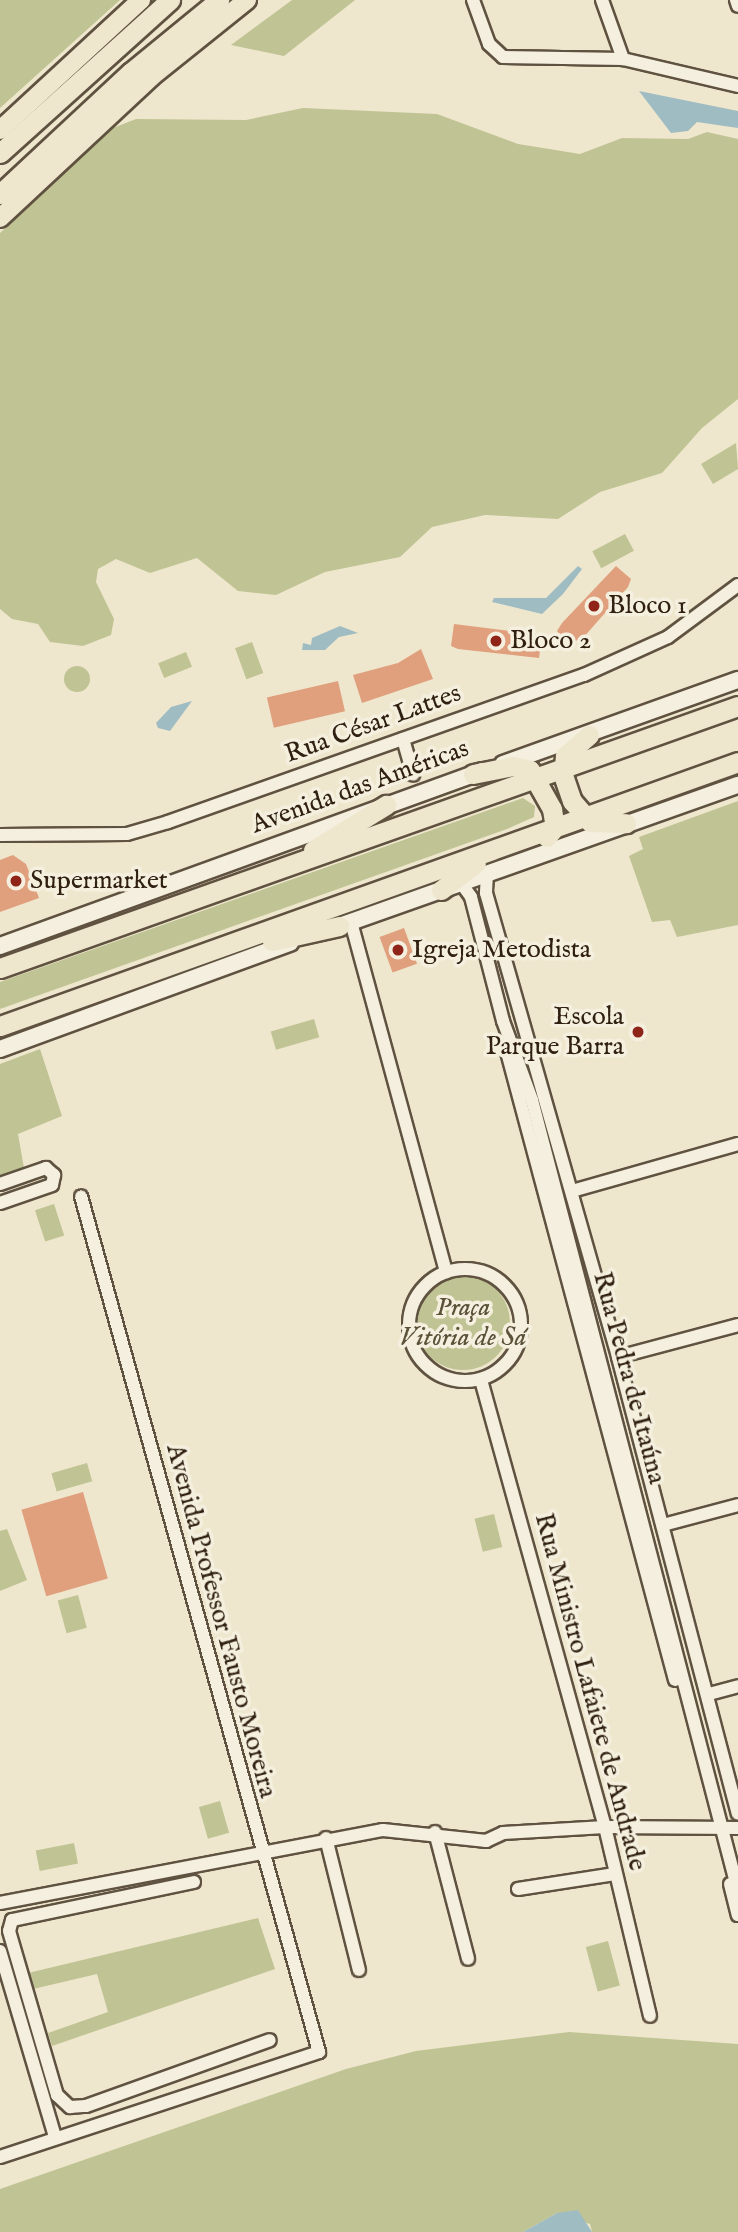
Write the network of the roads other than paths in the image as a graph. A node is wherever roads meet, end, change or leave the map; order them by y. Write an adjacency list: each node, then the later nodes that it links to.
1 (141, 0): 14 (main road)
2 (160, 0): 14 (highway)
3 (170, 0): 14 (highway)
4 (219, 0): 13 (highway)
5 (247, 0): 10 (main road)
6 (473, 0): 11 (street)
7 (602, 0): 11 (street)
8 (736, 0): 9 (street)
9 (738, 6)
10 (190, 43): 13 (highway); 17 (main road)
11 (623, 60): 12 (street)
12 (738, 86)
13 (76, 125): 16 (highway)
14 (9, 133): 15 (highway)
15 (0, 153)
16 (0, 194)
17 (0, 218)
18 (738, 585): 22 (street, Rua César Lattes)
19 (738, 680): 21 (main road, Avenida das Américas)
20 (738, 706): 24 (highway, Avenida das Américas)
21 (589, 735): 24 (highway); 25 (main road, Avenida das Américas)
22 (403, 739): 26 (street); 33 (street, Rua César Lattes)
23 (738, 762): 30 (highway)
24 (564, 767): 27 (highway, Avenida das Américas); 30 (highway)
25 (472, 774): 27 (highway); 29 (main road, Avenida das Américas)
26 (413, 775)
27 (536, 776): 32 (highway); 34 (highway, Avenida das Américas)
28 (738, 785): 31 (main road)
29 (386, 805): 34 (highway); 39 (main road, Avenida das Américas)
30 (582, 817): 31 (highway); 32 (highway)
31 (626, 823): 35 (main road)
32 (555, 827): 37 (highway); 41 (highway)
33 (0, 835)
34 (286, 867): 40 (highway, Avenida das Américas)
35 (487, 873): 36 (main road); 44 (street, Rua Pedra de Itaúna)
36 (461, 883): 37 (main road); 45 (street, Rua Pedra de Itaúna)
37 (441, 890): 38 (main road)
38 (345, 924): 41 (highway); 51 (main road); 57 (street)
39 (0, 946)
40 (32, 956): 42 (highway); 43 (highway, Avenida das Américas)
41 (186, 959): 46 (highway)
42 (0, 962)
43 (0, 968)
44 (514, 990): 45 (street); 47 (street, Rua Pedra de Itaúna)
45 (496, 995): 48 (street, Rua Pedra de Itaúna); 68 (street)
46 (54, 1007): 49 (highway); 50 (highway)
47 (522, 1015): 48 (street); 54 (street, Rua Pedra de Itaúna)
48 (503, 1021): 68 (street, Rua Pedra de Itaúna)
49 (0, 1026)
50 (0, 1039)
51 (0, 1049)
52 (738, 1144): 54 (street)
53 (0, 1184): 56 (street)
54 (572, 1191): 59 (street, Rua Pedra de Itaúna)
55 (81, 1196): 71 (street, Avenida Professor Fausto Moreira)
56 (0, 1203)
57 (446, 1272): 60 (street); 60 (street)
58 (738, 1325): 59 (street)
59 (618, 1357): 62 (street, Rua Pedra de Itaúna)
60 (481, 1380): 66 (street, Rua Ministro Lafaiete de Andrade)
61 (738, 1505): 62 (street)
62 (663, 1525): 64 (street, Rua Pedra de Itaúna)
63 (738, 1686): 64 (street)
64 (709, 1694): 65 (street, Rua Pedra de Itaúna)
65 (737, 1805)
66 (605, 1827): 68 (street); 69 (street); 72 (street, Rua Ministro Lafaiete de Andrade)
67 (738, 1828): 68 (street)
68 (718, 1829): 75 (street, Rua Pedra de Itaúna); 77 (street)
69 (435, 1832): 70 (street); 79 (street)
70 (326, 1838): 71 (street); 80 (street)
71 (261, 1851): 76 (street); 85 (street, Avenida Professor Fausto Moreira)
72 (615, 1874): 74 (street); 81 (street, Rua Ministro Lafaiete de Andrade)
73 (194, 1882): 83 (street)
74 (518, 1889)
75 (738, 1890)
76 (0, 1903)
77 (738, 1915)
78 (0, 1951): 82 (street)
79 (468, 1959)
80 (359, 1970)
81 (650, 2016)
82 (19, 2021): 83 (street); 85 (street)
83 (35, 2021): 84 (street)
84 (270, 2040)
85 (55, 2137): 86 (street)
86 (0, 2157)

